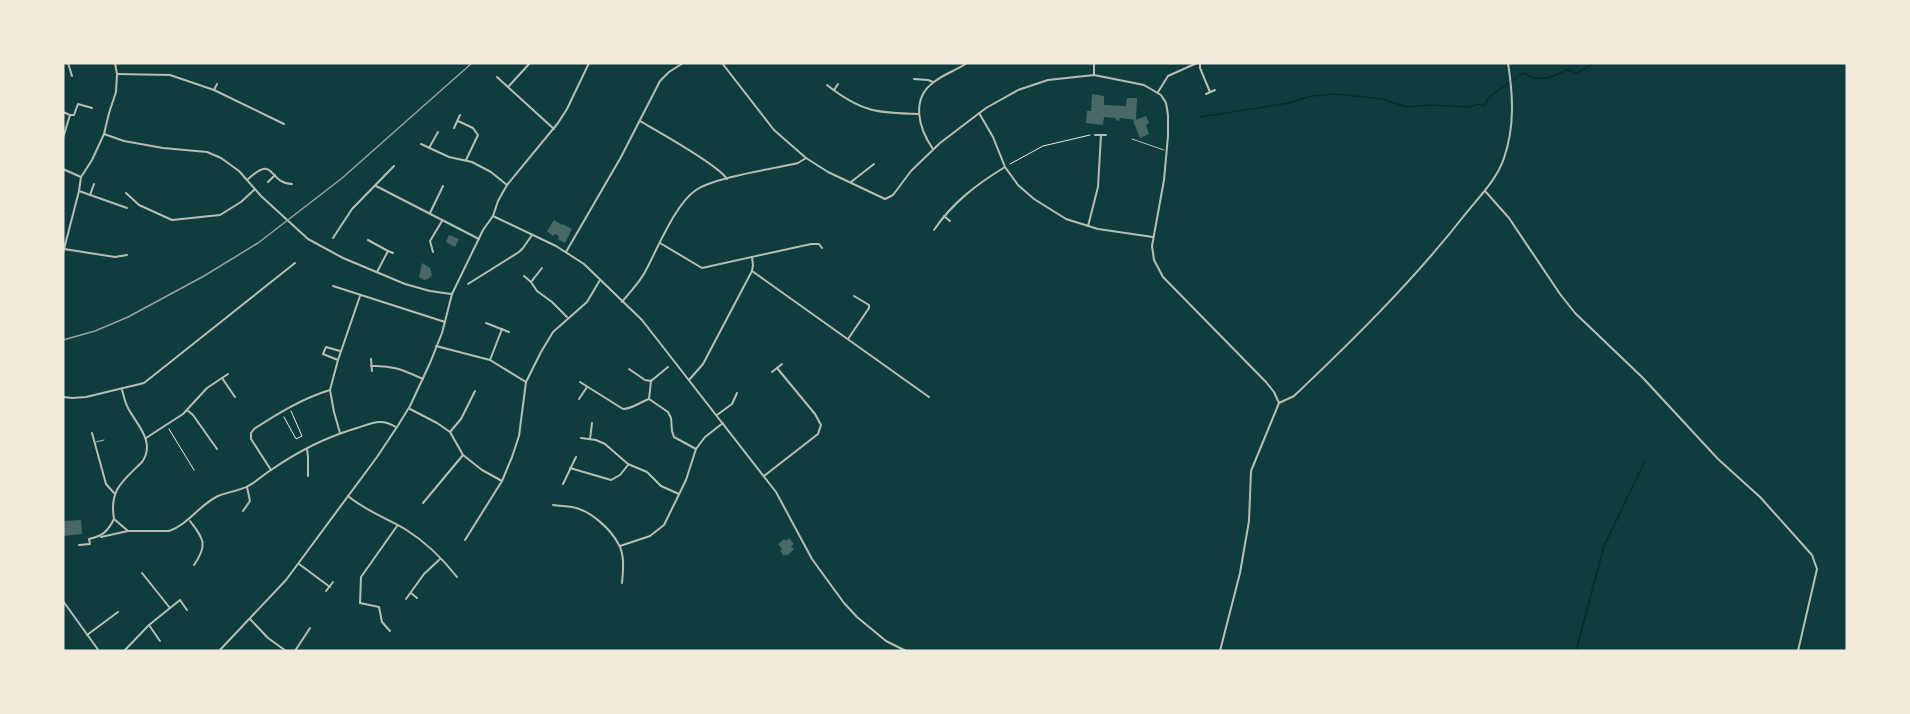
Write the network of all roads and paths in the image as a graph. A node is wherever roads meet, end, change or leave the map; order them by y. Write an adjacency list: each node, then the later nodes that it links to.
1 (68, 63): 13 (street)
2 (115, 63): 11 (street)
3 (530, 63): 20 (street)
4 (589, 63): 37 (street)
5 (683, 63): 33 (street)
6 (722, 63): 49 (street)
7 (967, 63): 16 (street)
8 (1094, 63): 12 (street)
9 (1198, 63): 24 (street); 25 (street)
10 (1508, 63): 68 (street)
11 (117, 74): 21 (street); 39 (street)
12 (1094, 75): 24 (street); 29 (street)
13 (72, 76)
14 (496, 77): 20 (street)
15 (914, 79): 16 (street)
16 (933, 82): 30 (street)
17 (217, 84): 21 (street)
18 (838, 84): 22 (street)
19 (827, 85): 22 (street)
20 (508, 87): 37 (street)
21 (214, 90): 35 (street)
22 (834, 90): 30 (street)
23 (1215, 90): 25 (street)
24 (1158, 92): 48 (street)
25 (1210, 92): 26 (street)
26 (1206, 94)
27 (92, 108): 31 (street)
28 (63, 112): 31 (street)
29 (979, 113): 47 (street); 53 (street)
30 (919, 114): 47 (street)
31 (70, 115): 43 (street)
32 (460, 115): 34 (street)
33 (640, 120): 57 (street); 89 (street)
34 (458, 121): 36 (street); 50 (street)
35 (284, 124)
36 (454, 128)
37 (554, 129): 63 (street)
38 (438, 132): 46 (street)
39 (104, 134): 56 (street); 58 (street)
40 (1095, 135): 41 (street); 53 (path)
41 (1101, 135): 42 (street); 77 (street)
42 (1106, 135)
43 (63, 138)
44 (1132, 139): 48 (lane)
45 (421, 144): 46 (street)
46 (429, 148): 50 (street)
47 (933, 149): 60 (street)
48 (1167, 151): 80 (street)
49 (806, 158): 57 (street); 60 (street)
50 (466, 160): 63 (street)
51 (874, 164): 60 (street)
52 (394, 166): 64 (street)
53 (1005, 167): 74 (street); 77 (street)
54 (63, 169): 56 (street)
55 (274, 175): 58 (street); 59 (street); 62 (street)
56 (81, 177): 67 (street)
57 (727, 179): 84 (street)
58 (247, 180): 66 (street)
59 (268, 182)
60 (851, 182)
61 (94, 184): 70 (street)
62 (292, 184)
63 (507, 185): 73 (street)
64 (376, 186): 72 (street); 81 (street)
65 (443, 186): 72 (street)
66 (255, 189): 69 (street); 96 (street)
67 (80, 191): 70 (street); 86 (street)
68 (1485, 191): 141 (street); 216 (street)
69 (126, 193)
70 (90, 195): 71 (street)
71 (127, 208)
72 (429, 214): 75 (street)
73 (493, 216): 79 (street); 82 (street)
74 (944, 216): 76 (street); 78 (street)
75 (442, 221): 82 (street); 88 (street)
76 (950, 221)
77 (1088, 226): 80 (street)
78 (934, 230)
79 (532, 235): 89 (street); 100 (street)
80 (1154, 237): 141 (street)
81 (333, 238)
82 (479, 239): 102 (street)
83 (368, 240): 87 (street)
84 (660, 243): 92 (street); 105 (street)
85 (822, 248): 92 (street)
86 (63, 250): 91 (street)
87 (388, 250): 90 (street); 96 (street)
88 (433, 252)
89 (566, 252): 98 (street)
90 (393, 254)
91 (127, 255)
92 (752, 257): 95 (street)
93 (295, 263): 132 (street)
94 (542, 268): 99 (street)
95 (752, 271): 111 (street); 127 (street)
96 (377, 272): 102 (street)
97 (524, 276): 99 (street)
98 (600, 280): 105 (street); 106 (street)
99 (531, 282): 106 (street)
100 (468, 284)
101 (333, 286): 103 (street)
102 (452, 294): 107 (street)
103 (360, 296): 107 (street); 113 (street)
104 (854, 296): 111 (street)
105 (622, 302): 127 (street)
106 (568, 317): 129 (street)
107 (445, 322): 112 (street)
108 (486, 323): 109 (street)
109 (502, 329): 110 (street); 116 (street)
110 (509, 332)
111 (848, 339): 138 (street)
112 (436, 346): 116 (street); 126 (street)
113 (342, 351): 115 (street); 115 (street)
114 (371, 359): 118 (street)
115 (338, 360): 133 (street)
116 (490, 360): 129 (street)
117 (782, 364): 120 (street)
118 (371, 366): 122 (street); 126 (street)
119 (668, 367): 128 (street)
120 (777, 368): 123 (street); 169 (street)
121 (629, 369): 128 (street)
122 (372, 371)
123 (772, 372)
124 (228, 374): 125 (street)
125 (222, 378): 137 (street); 144 (street)
126 (423, 379): 143 (street)
127 (689, 380): 146 (street)
128 (651, 381): 140 (street)
129 (526, 382): 170 (street)
130 (580, 382): 131 (street)
131 (587, 387): 139 (street); 140 (street)
132 (122, 389): 136 (street); 154 (street)
133 (330, 390): 142 (street); 153 (street)
134 (475, 391): 151 (street)
135 (737, 393): 146 (street)
136 (63, 397)
137 (235, 397)
138 (929, 397)
139 (579, 399)
140 (649, 399): 159 (street)
141 (1279, 404): 215 (street)
142 (290, 408): 145 (street); 145 (path)
143 (408, 409): 150 (street); 151 (street)
144 (187, 410): 149 (street); 160 (street)
145 (281, 412): 167 (street)
146 (717, 415): 148 (street)
147 (592, 423): 156 (street)
148 (723, 423): 159 (street); 169 (street)
149 (166, 425): 154 (street); 166 (path)
150 (397, 427): 153 (street); 175 (street)
151 (450, 432): 162 (street)
152 (92, 433): 158 (street)
153 (340, 433): 161 (street)
154 (146, 438): 173 (street)
155 (581, 438): 156 (street)
156 (590, 439): 164 (street)
157 (104, 440): 158 (lane)
158 (94, 442): 173 (street)
159 (696, 448): 174 (street)
160 (217, 449)
161 (306, 449): 167 (street); 168 (street)
162 (463, 455): 170 (street); 176 (street)
163 (576, 457): 165 (street)
164 (628, 464): 165 (street); 174 (street)
165 (570, 468): 171 (street)
166 (194, 470)
167 (271, 470): 172 (street)
168 (308, 476)
169 (764, 476): 214 (street)
170 (502, 481): 184 (street)
171 (563, 484)
172 (247, 487): 178 (street); 180 (street)
173 (114, 493): 179 (street)
174 (679, 494): 186 (street)
175 (348, 496): 181 (street); 188 (street)
176 (423, 502)
177 (553, 506): 186 (street)
178 (243, 512)
179 (114, 519): 182 (street); 183 (street)
180 (189, 520): 182 (street); 189 (street)
181 (397, 525): 187 (street); 206 (street)
182 (128, 531): 183 (street)
183 (101, 537): 185 (street)
184 (465, 540)
185 (79, 544)
186 (620, 546): 193 (street)
187 (440, 559): 191 (street); 196 (street)
188 (298, 564): 194 (street); 203 (street)
189 (194, 566)
190 (142, 573): 200 (street)
191 (457, 577)
192 (333, 582): 194 (street)
193 (622, 583)
194 (330, 587): 195 (street)
195 (326, 591)
196 (411, 593): 197 (street); 198 (street)
197 (417, 598)
198 (406, 599)
199 (63, 602): 207 (street)
200 (170, 608): 201 (street); 204 (street)
201 (186, 610)
202 (118, 612): 207 (street)
203 (249, 619): 211 (street); 212 (street)
204 (149, 625): 208 (street); 210 (street)
205 (310, 628): 213 (street)
206 (390, 631)
207 (87, 635): 209 (street)
208 (160, 641)
209 (99, 651)
210 (124, 651)
211 (219, 651)
212 (286, 651)
213 (295, 651)
214 (906, 651)
215 (1220, 651)
216 (1798, 651)

